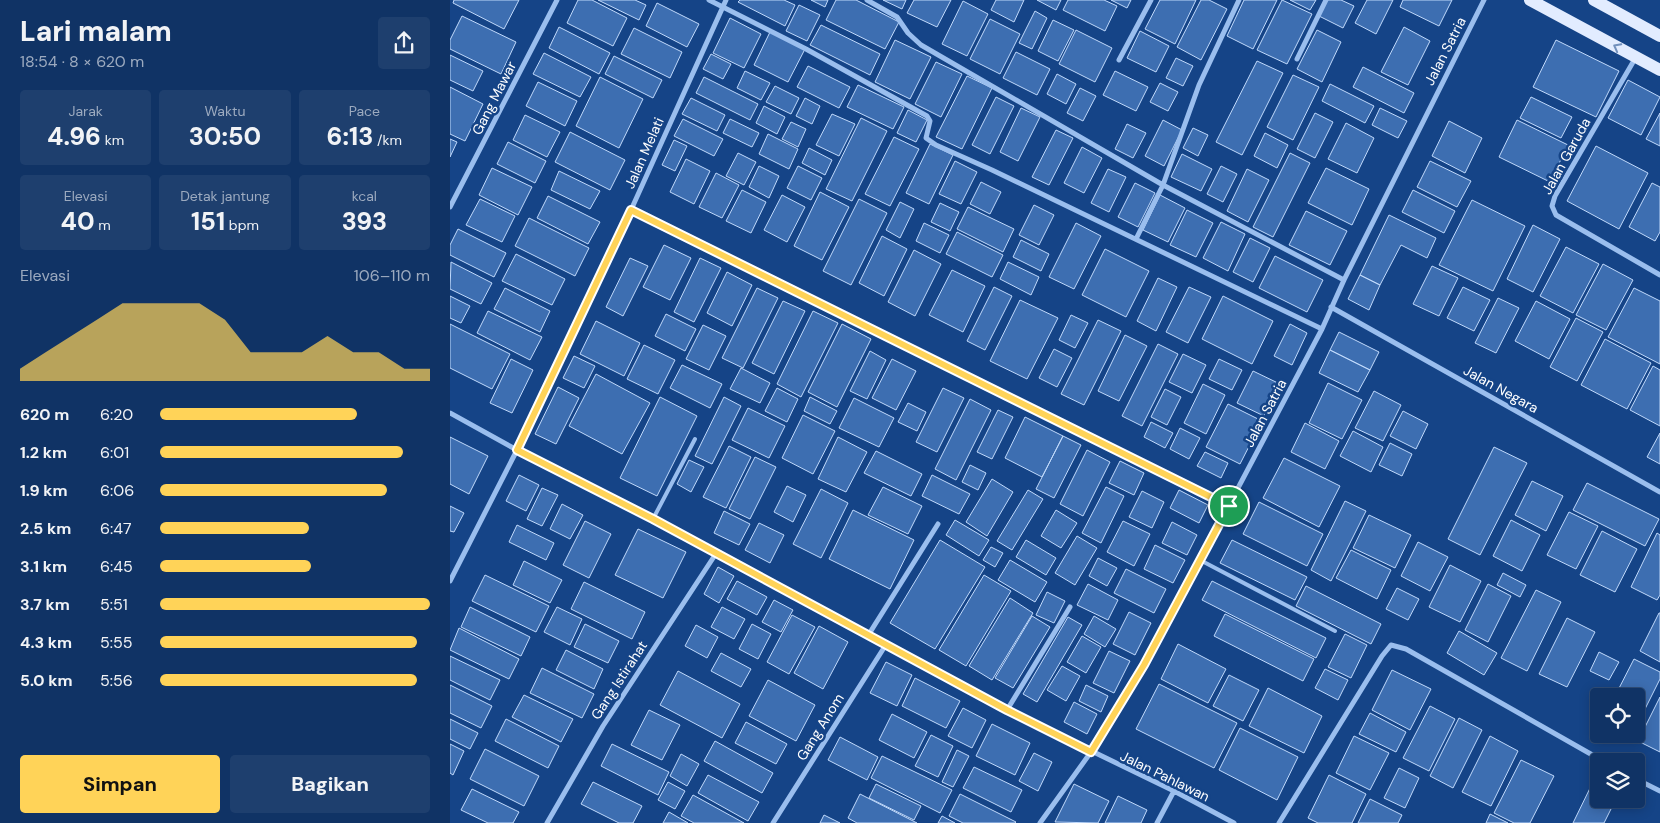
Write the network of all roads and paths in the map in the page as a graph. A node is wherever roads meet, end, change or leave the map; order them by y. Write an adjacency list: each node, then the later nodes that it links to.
1 (557, 0): 18 (street, Gang Mawar)
2 (709, 0): 11 (street)
3 (726, 0): 11 (street, Jalan Melati)
4 (867, 0): 17 (street)
5 (1151, 0): 15 (street)
6 (1238, 0): 17 (street)
7 (1326, 0): 14 (street)
8 (1484, 0): 22 (street, Jalan Satria)
9 (1530, 0): 13 (main road, one-way to 9)
10 (1594, 0): 12 (main road)
11 (723, 7): 19 (street, Jalan Melati); 20 (street)
12 (1660, 35)
13 (1636, 57): 16 (main road); 21 (street, Jalan Garuda)
14 (1297, 59)
15 (1119, 60)
16 (1660, 70)
17 (1163, 185): 20 (street); 22 (street)
18 (450, 207)
19 (631, 210): 27 (street, Jalan Melati); 29 (street)
20 (1136, 239): 24 (street)
21 (1660, 275)
22 (1344, 280): 23 (street, Jalan Satria)
23 (1332, 307): 24 (street, Jalan Satria); 28 (street, Jalan Negara)
24 (1322, 329): 29 (street, Jalan Satria)
25 (450, 413): 27 (street, Jalan Pahlawan)
26 (695, 439): 30 (lane)
27 (517, 450): 30 (street, Jalan Pahlawan); 34 (street, Jalan Melati)
28 (1660, 492)
29 (1229, 506): 33 (street, Jalan Satria)
30 (653, 519): 32 (street, Jalan Pahlawan)
31 (938, 524): 37 (street)
32 (717, 552): 37 (street, Jalan Pahlawan); 45 (street, Gang Istirahat)
33 (1200, 560): 36 (lane); 40 (street, Jalan Satria)
34 (450, 581)
35 (1070, 607): 39 (street)
36 (1335, 631)
37 (868, 634): 38 (street, Jalan Pahlawan)
38 (887, 644): 39 (street, Jalan Pahlawan); 46 (street, Gang Anom)
39 (1007, 710): 40 (street, Jalan Pahlawan)
40 (1091, 752): 43 (street, Jalan Pahlawan); 47 (street, Jalan Satria)
41 (1590, 754): 50 (street)
42 (1645, 784): 44 (street)
43 (1174, 791): 48 (street); 49 (street, Jalan Pahlawan)
44 (1660, 791)
45 (547, 823)
46 (773, 823)
47 (1040, 823)
48 (1157, 823)
49 (1234, 823)
50 (1279, 823)

